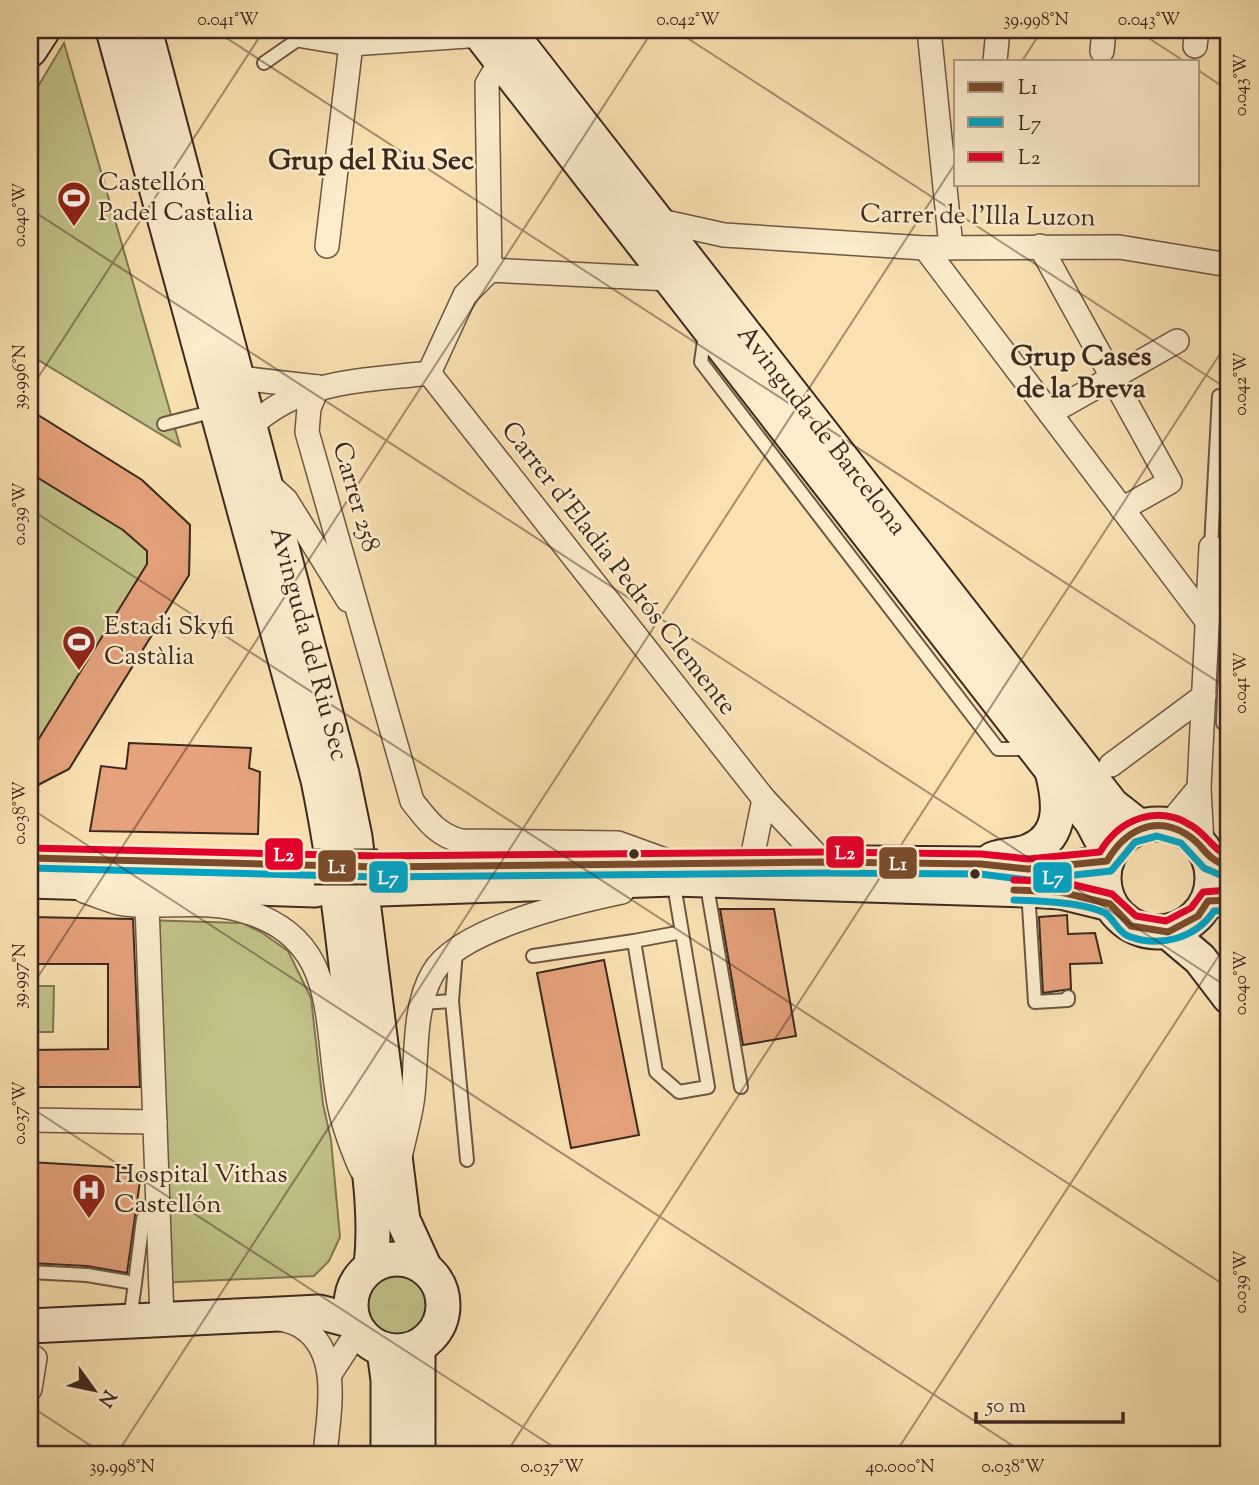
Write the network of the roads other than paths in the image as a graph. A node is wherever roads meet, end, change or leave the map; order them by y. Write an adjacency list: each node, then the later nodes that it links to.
1 (43, 30): 9 (main road)
2 (113, 30): 27 (main road, Avinguda del Riu Sec)
3 (145, 30): 24 (main road, Avinguda del Riu Sec)
4 (929, 30): 16 (street)
5 (998, 30): 10 (street)
6 (302, 33): 8 (street); 11 (lane)
7 (492, 39): 8 (street); 12 (main road, Avinguda de Barcelona); 19 (street); 20 (main road, Avinguda de Barcelona)
8 (351, 44): 14 (street)
9 (30, 50)
10 (995, 60)
11 (264, 64)
12 (656, 220): 13 (street, Carrer de l'Illa Luzon); 20 (main road, Avinguda de Barcelona)
13 (724, 235): 17 (street, Carrer de l'Illa Luzon); 20 (street)
14 (327, 246)
15 (1040, 246): 16 (street, Carrer de l'Illa Luzon); 18 (street, Carrer de l'Illa Luzon); 23 (street)
16 (951, 247): 17 (street, Carrer de l'Illa Luzon)
17 (925, 248): 28 (street)
18 (1229, 265)
19 (490, 270): 20 (street); 22 (street)
20 (683, 275): 40 (main road, Avinguda de Barcelona); 44 (main road, Avinguda de Barcelona)
21 (1177, 341): 23 (street)
22 (429, 373): 25 (street); 43 (street, Carrer d'Eladia Pedrós Clemente)
23 (1112, 376): 28 (street); 32 (street)
24 (239, 378): 25 (street); 30 (main road, Avinguda del Riu Sec)
25 (318, 387): 30 (street); 36 (street, Carrer 258)
26 (1219, 396): 33 (lane)
27 (217, 410): 29 (lane); 73 (main road, Avinguda del Riu Sec)
28 (1050, 413): 32 (street)
29 (164, 424)
30 (251, 426): 31 (main road, Avinguda del Riu Sec)
31 (266, 482): 36 (street, Carrer 258); 73 (main road, Avinguda del Riu Sec)
32 (1122, 509): 35 (street)
33 (1223, 555): 34 (lane); 35 (street)
34 (1228, 589): 37 (lane)
35 (1207, 621): 38 (street)
36 (362, 623): 51 (street, Carrer 258)
37 (1227, 684): 38 (lane)
38 (1210, 701): 39 (lane); 41 (street); 42 (street)
39 (1229, 723)
40 (1044, 760): 45 (main road, Avinguda de Barcelona); 50 (main road, Avinguda de Barcelona)
41 (1111, 765)
42 (1199, 788): 44 (street); 46 (street)
43 (764, 799): 48 (street, Carrer d'Eladia Pedrós Clemente); 49 (street)
44 (1155, 825): 45 (main road); 46 (main road)
45 (1108, 857): 50 (main road); 56 (main road)
46 (1214, 857): 58 (main road)
47 (30, 858): 52 (main road)
48 (823, 862): 49 (main road); 50 (main road)
49 (751, 863): 51 (main road)
50 (981, 864)
51 (675, 872): 52 (main road); 53 (main road); 59 (lane); 62 (street)
52 (314, 878): 54 (main road)
53 (706, 880): 55 (main road); 69 (lane)
54 (45, 882): 57 (street)
55 (1028, 890): 56 (main road); 65 (lane)
56 (1110, 904): 60 (main road)
57 (147, 905): 71 (street); 73 (street)
58 (1212, 906): 60 (main road); 64 (main road)
59 (682, 932): 61 (lane); 61 (lane)
60 (1168, 932): 66 (main road)
61 (634, 941): 63 (lane)
62 (456, 950): 67 (lane); 68 (street)
63 (533, 956)
64 (1229, 961)
65 (1068, 997)
66 (1229, 997)
67 (452, 1001): 68 (lane); 72 (lane)
68 (422, 1003): 73 (street)
69 (741, 1087)
70 (30, 1121): 71 (street)
71 (147, 1122): 80 (street)
72 (467, 1160)
73 (383, 1183): 75 (main road, Avinguda del Riu Sec); 79 (main road, Avinguda del Riu Sec)
74 (143, 1219): 77 (lane)
75 (424, 1266): 79 (main road); 82 (main road)
76 (30, 1272): 77 (lane)
77 (135, 1283): 80 (lane)
78 (267, 1314): 79 (main road); 80 (main road); 83 (street)
79 (365, 1317): 82 (main road); 83 (street); 86 (main road, Avinguda del Riu Sec)
80 (146, 1320): 81 (main road)
81 (32, 1342): 84 (street)
82 (418, 1347): 87 (main road)
83 (330, 1374): 85 (street)
84 (30, 1389)
85 (326, 1455)
86 (388, 1455)
87 (418, 1455)

